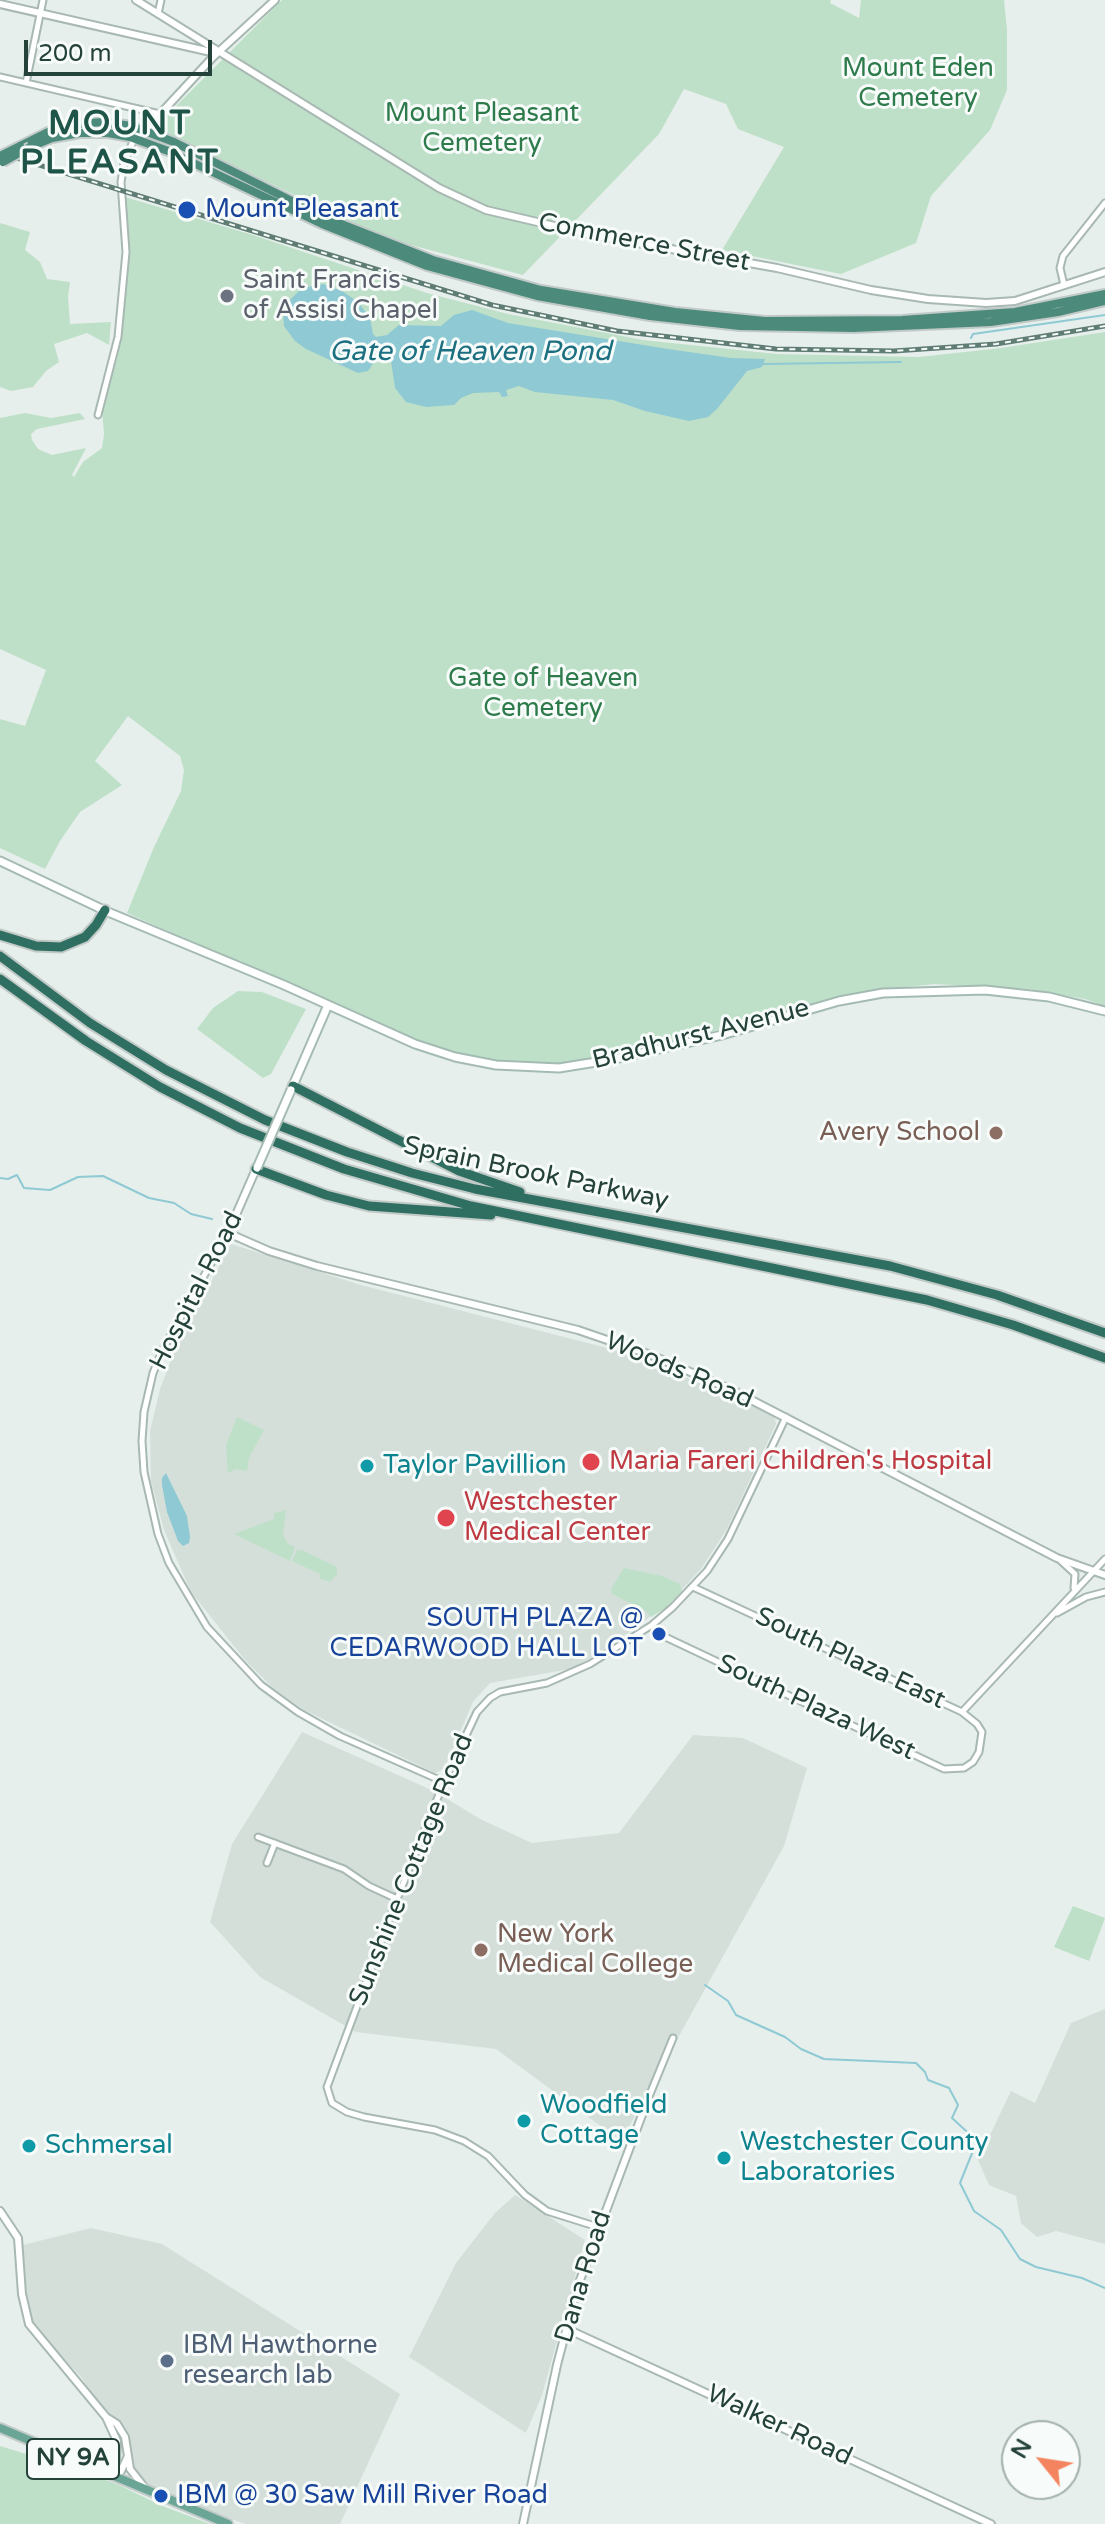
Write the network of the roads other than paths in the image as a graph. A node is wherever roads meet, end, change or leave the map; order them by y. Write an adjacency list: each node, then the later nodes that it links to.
1 (43, 0): 6 (street)
2 (136, 0): 7 (street, Commerce Street)
3 (161, 0): 7 (street)
4 (275, 0): 8 (street)
5 (0, 4): 6 (street, Commerce Street)
6 (38, 12): 8 (street, Commerce Street); 10 (street)
7 (158, 14): 8 (street, Commerce Street)
8 (220, 51): 11 (street); 17 (street, Commerce Street)
9 (0, 77): 10 (street)
10 (26, 83): 11 (street)
11 (160, 114): 12 (street)
12 (144, 130): 13 (street); 14 (highway, bridge); 18 (highway)
13 (135, 138): 14 (highway, bridge); 19 (highway); 20 (street)
14 (1, 161)
15 (1105, 203): 17 (street)
16 (1105, 272): 17 (street, Commerce Street)
17 (1064, 285)
18 (1105, 294)
19 (1105, 301)
20 (98, 415)
21 (0, 861): 22 (main road, Bradhurst Avenue)
22 (105, 910): 23 (highway); 26 (main road, Bradhurst Avenue)
23 (0, 935)
24 (0, 956): 30 (highway, Sprain Brook Parkway)
25 (0, 979): 31 (highway, Sprain Brook Parkway)
26 (328, 1005): 27 (main road, Bradhurst Avenue); 28 (main road, Hospital Road)
27 (1105, 1011)
28 (292, 1088): 29 (main road, Hospital Road, bridge); 30 (highway)
29 (257, 1168): 31 (highway); 32 (street, Hospital Road)
30 (550, 1202): 33 (highway, Sprain Brook Parkway)
31 (524, 1217): 34 (highway, Sprain Brook Parkway)
32 (228, 1233): 35 (street, Woods Road); 47 (street, Hospital Road)
33 (1105, 1333)
34 (1105, 1358)
35 (786, 1417): 36 (street, Woods Road); 40 (street, Sunshine Cottage Road)
36 (1057, 1558): 38 (street, Woods Road); 42 (street)
37 (1105, 1559): 38 (street)
38 (1093, 1571): 39 (street, Woods Road); 42 (street)
39 (1105, 1575)
40 (693, 1587): 44 (street, Sunshine Cottage Road); 45 (street, South Plaza East)
41 (1105, 1592): 43 (street)
42 (1072, 1593): 43 (street)
43 (1050, 1618): 45 (street)
44 (652, 1625): 46 (street, South Plaza West); 47 (street, Sunshine Cottage Road)
45 (962, 1712): 46 (street, South Plaza East)
46 (979, 1752)
47 (444, 1782): 51 (street, Sunshine Cottage Road)
48 (258, 1837): 49 (street)
49 (275, 1843): 50 (street); 51 (street)
50 (267, 1863)
51 (397, 1899): 55 (street, Sunshine Cottage Road)
52 (673, 2038): 53 (street, Dana Road)
53 (648, 2099): 55 (street, Dana Road)
54 (0, 2211): 57 (street)
55 (598, 2227): 56 (street, Dana Road)
56 (567, 2329): 63 (street, Dana Road); 64 (street, Walker Road)
57 (106, 2417): 59 (street); 60 (street)
58 (0, 2428): 60 (main road, NY 9A)
59 (128, 2455): 60 (street); 61 (street)
60 (115, 2477): 61 (main road, NY 9A)
61 (146, 2490): 62 (main road, NY 9A)
62 (228, 2524)
63 (523, 2524)
64 (991, 2524)

